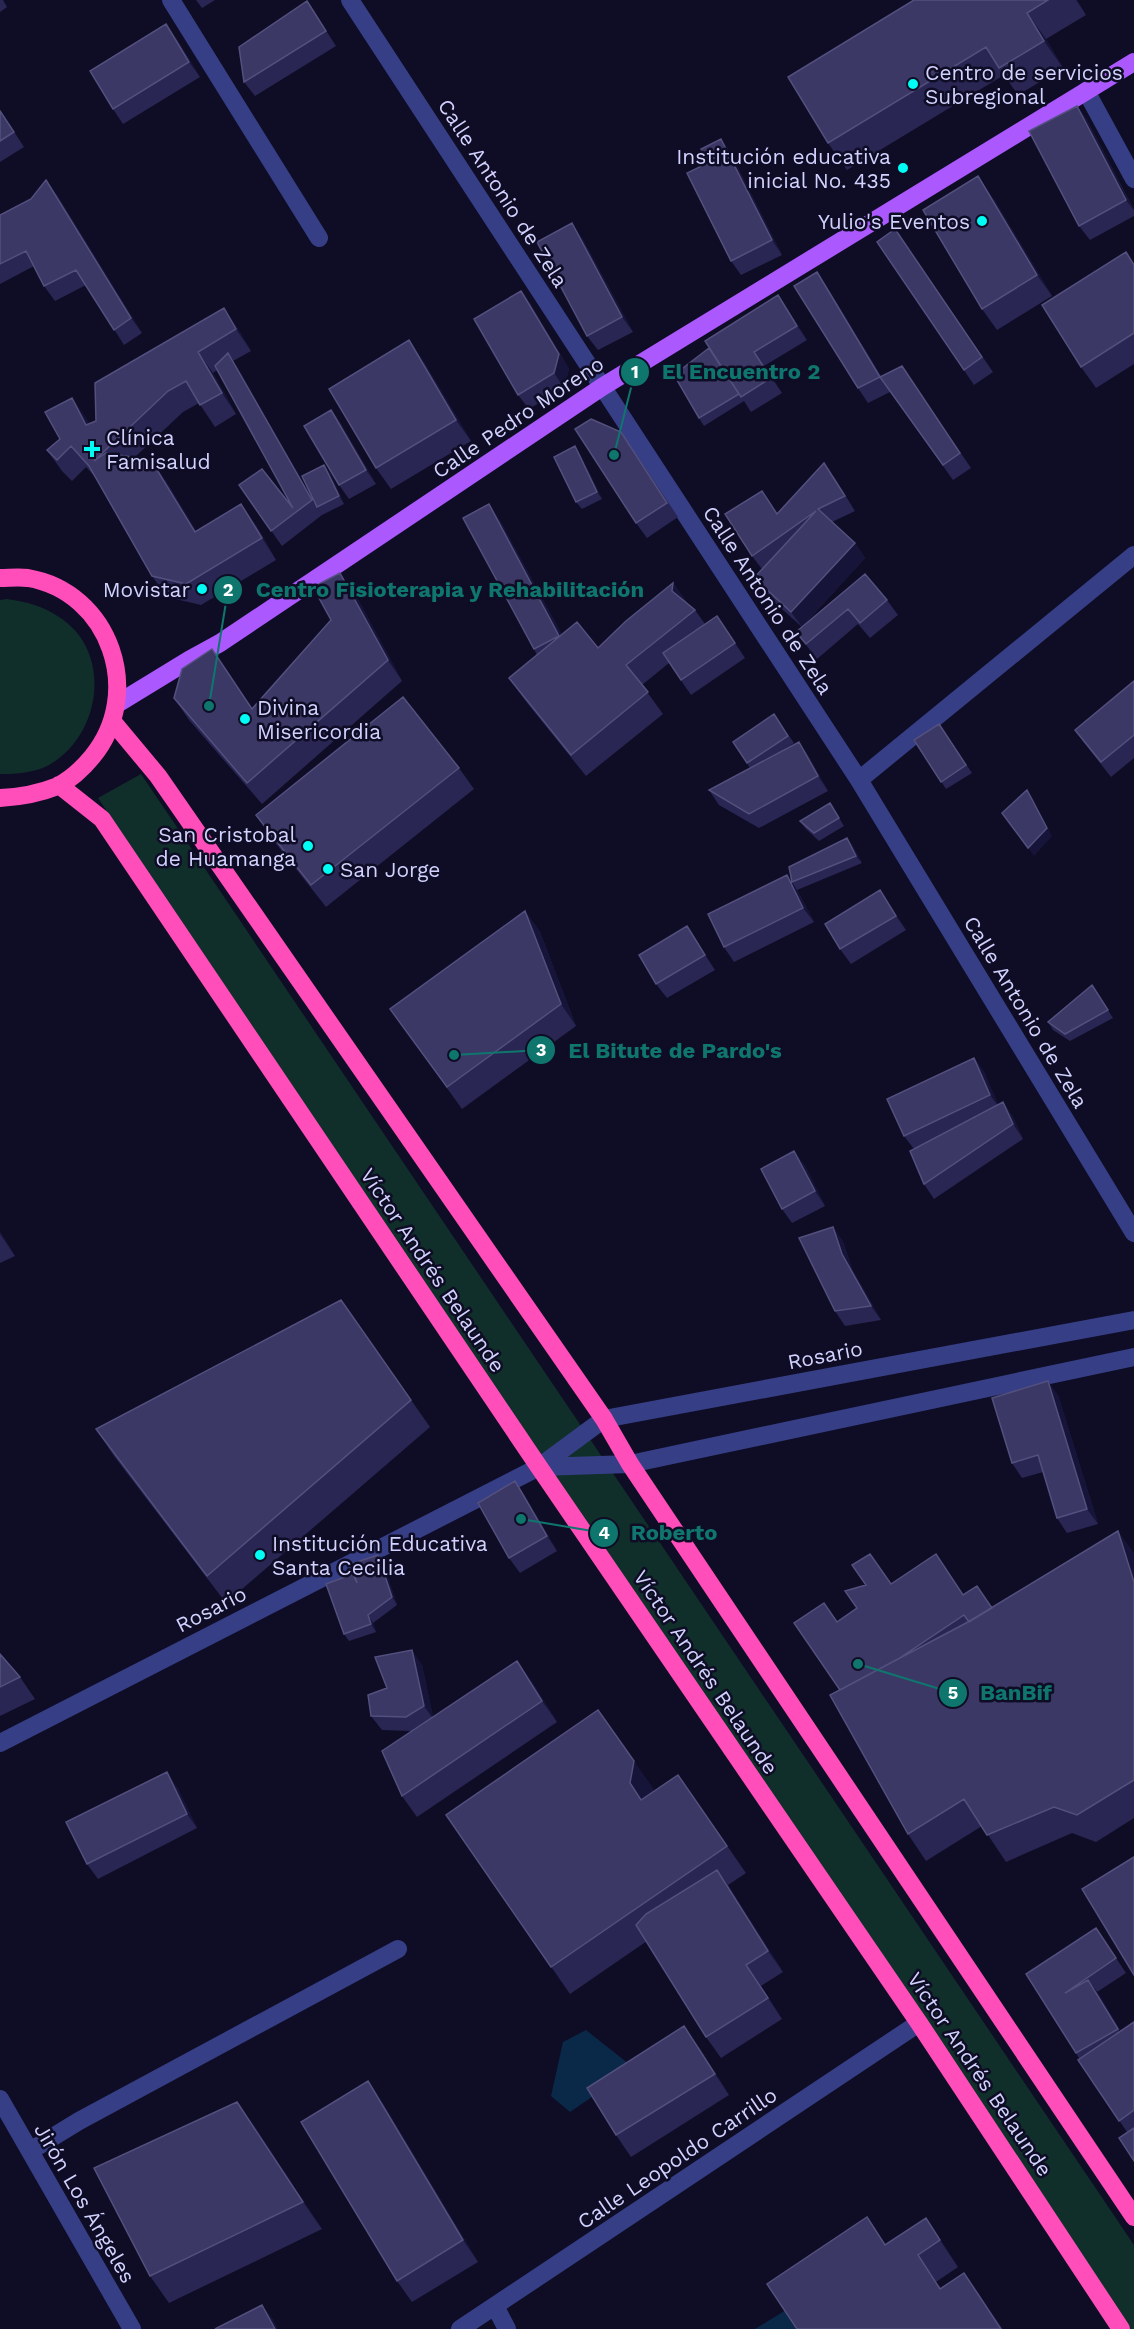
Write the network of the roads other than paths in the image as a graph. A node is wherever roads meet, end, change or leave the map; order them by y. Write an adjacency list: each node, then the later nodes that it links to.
1 (171, 0): 6 (street)
2 (350, 0): 7 (street, Calle Antonio de Zela)
3 (1134, 62): 4 (main road, Calle Pedro Moreno)
4 (1086, 91): 5 (street); 7 (main road, Calle Pedro Moreno)
5 (1134, 179)
6 (319, 238)
7 (602, 387): 10 (main road, Calle Pedro Moreno); 11 (street, Calle Antonio de Zela)
8 (1134, 555): 11 (street)
9 (0, 578): 10 (highway)
10 (115, 713): 12 (highway); 17 (highway)
11 (859, 780): 14 (street, Calle Antonio de Zela)
12 (59, 785): 13 (highway); 19 (highway, Víctor Andrés Belaunde)
13 (0, 798)
14 (1134, 1233)
15 (1134, 1320): 17 (street, Rosario)
16 (1134, 1357): 18 (street, Rosario)
17 (604, 1419): 18 (highway); 19 (street, Rosario)
18 (630, 1464): 19 (street, Rosario); 25 (highway)
19 (538, 1467): 20 (street, Rosario); 22 (highway, Víctor Andrés Belaunde)
20 (0, 1743)
21 (399, 1949): 24 (street)
22 (919, 2023): 26 (street, Calle Leopoldo Carrillo); 30 (highway, Víctor Andrés Belaunde)
23 (0, 2099): 24 (street, Jirón Los Ángeles)
24 (30, 2151): 27 (street, Jirón Los Ángeles)
25 (1134, 2217)
26 (495, 2306): 28 (street, Calle Leopoldo Carrillo); 29 (street)
27 (132, 2329)
28 (460, 2329)
29 (507, 2329)
30 (1121, 2329)

